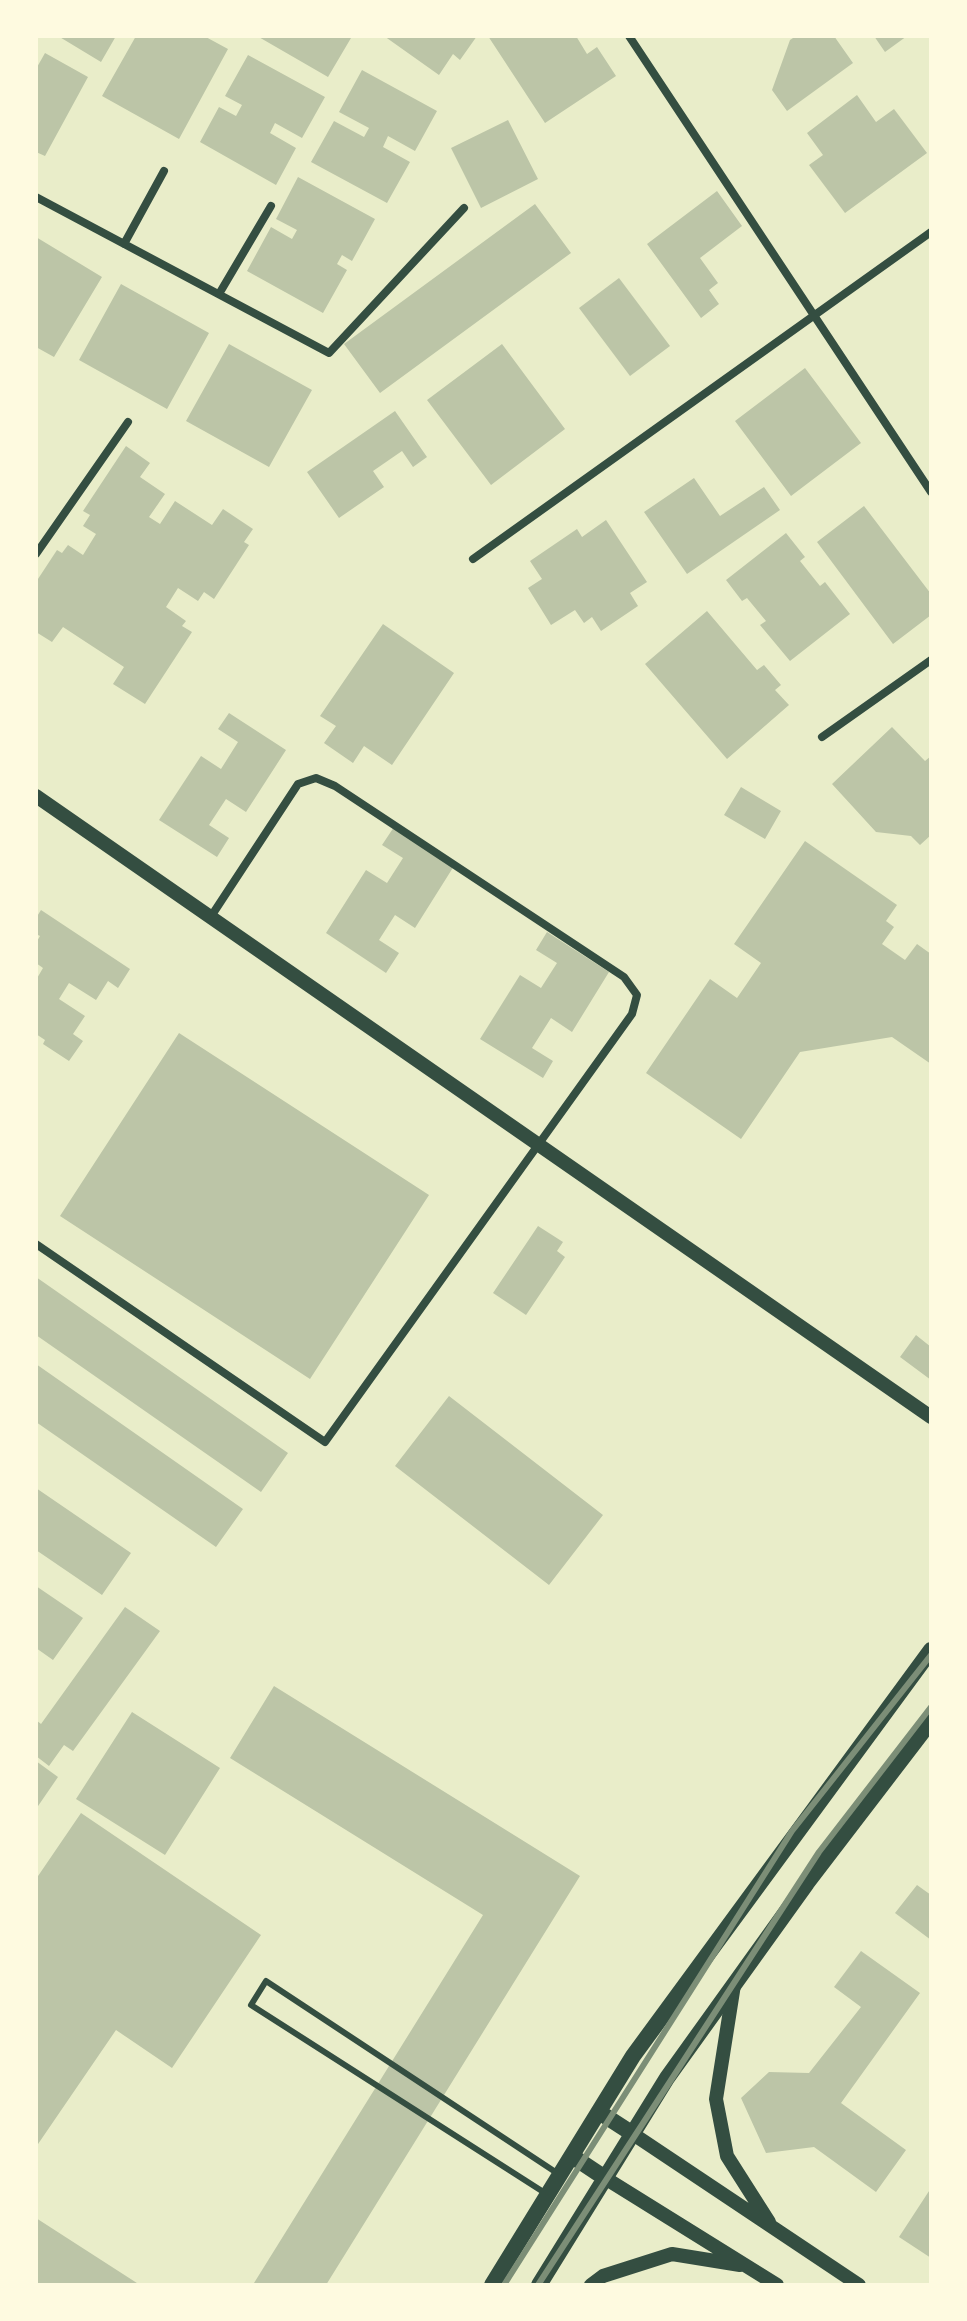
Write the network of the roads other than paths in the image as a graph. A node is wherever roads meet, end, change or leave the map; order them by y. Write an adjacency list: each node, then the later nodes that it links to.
1 (629, 36): 9 (street)
2 (164, 171): 7 (street)
3 (36, 197): 7 (street)
4 (271, 206): 8 (street)
5 (464, 208): 8 (street)
6 (931, 232): 9 (street)
7 (124, 244): 8 (street)
8 (219, 294)
9 (814, 316): 11 (street); 13 (street)
10 (128, 422): 12 (street)
11 (931, 492)
12 (36, 554)
13 (473, 559)
14 (931, 660): 15 (street)
15 (822, 737)
16 (36, 796): 17 (street)
17 (210, 918): 18 (street); 18 (street)
18 (539, 1148): 19 (street); 20 (street)
19 (36, 1244)
20 (931, 1417)
21 (931, 1650): 24 (main road)
22 (931, 1721): 23 (main road)
23 (734, 1985): 25 (main road); 30 (street)
24 (599, 2112): 25 (main road); 26 (main road)
25 (633, 2134): 28 (main road); 30 (street)
26 (572, 2156): 27 (main road); 28 (main road)
27 (560, 2175): 29 (main road); 29 (lane)
28 (605, 2178): 31 (street); 33 (main road)
29 (548, 2195): 32 (main road)
30 (773, 2228): 36 (street)
31 (748, 2267): 34 (street); 35 (street)
32 (492, 2285)
33 (539, 2285)
34 (591, 2285)
35 (777, 2285)
36 (859, 2285)

